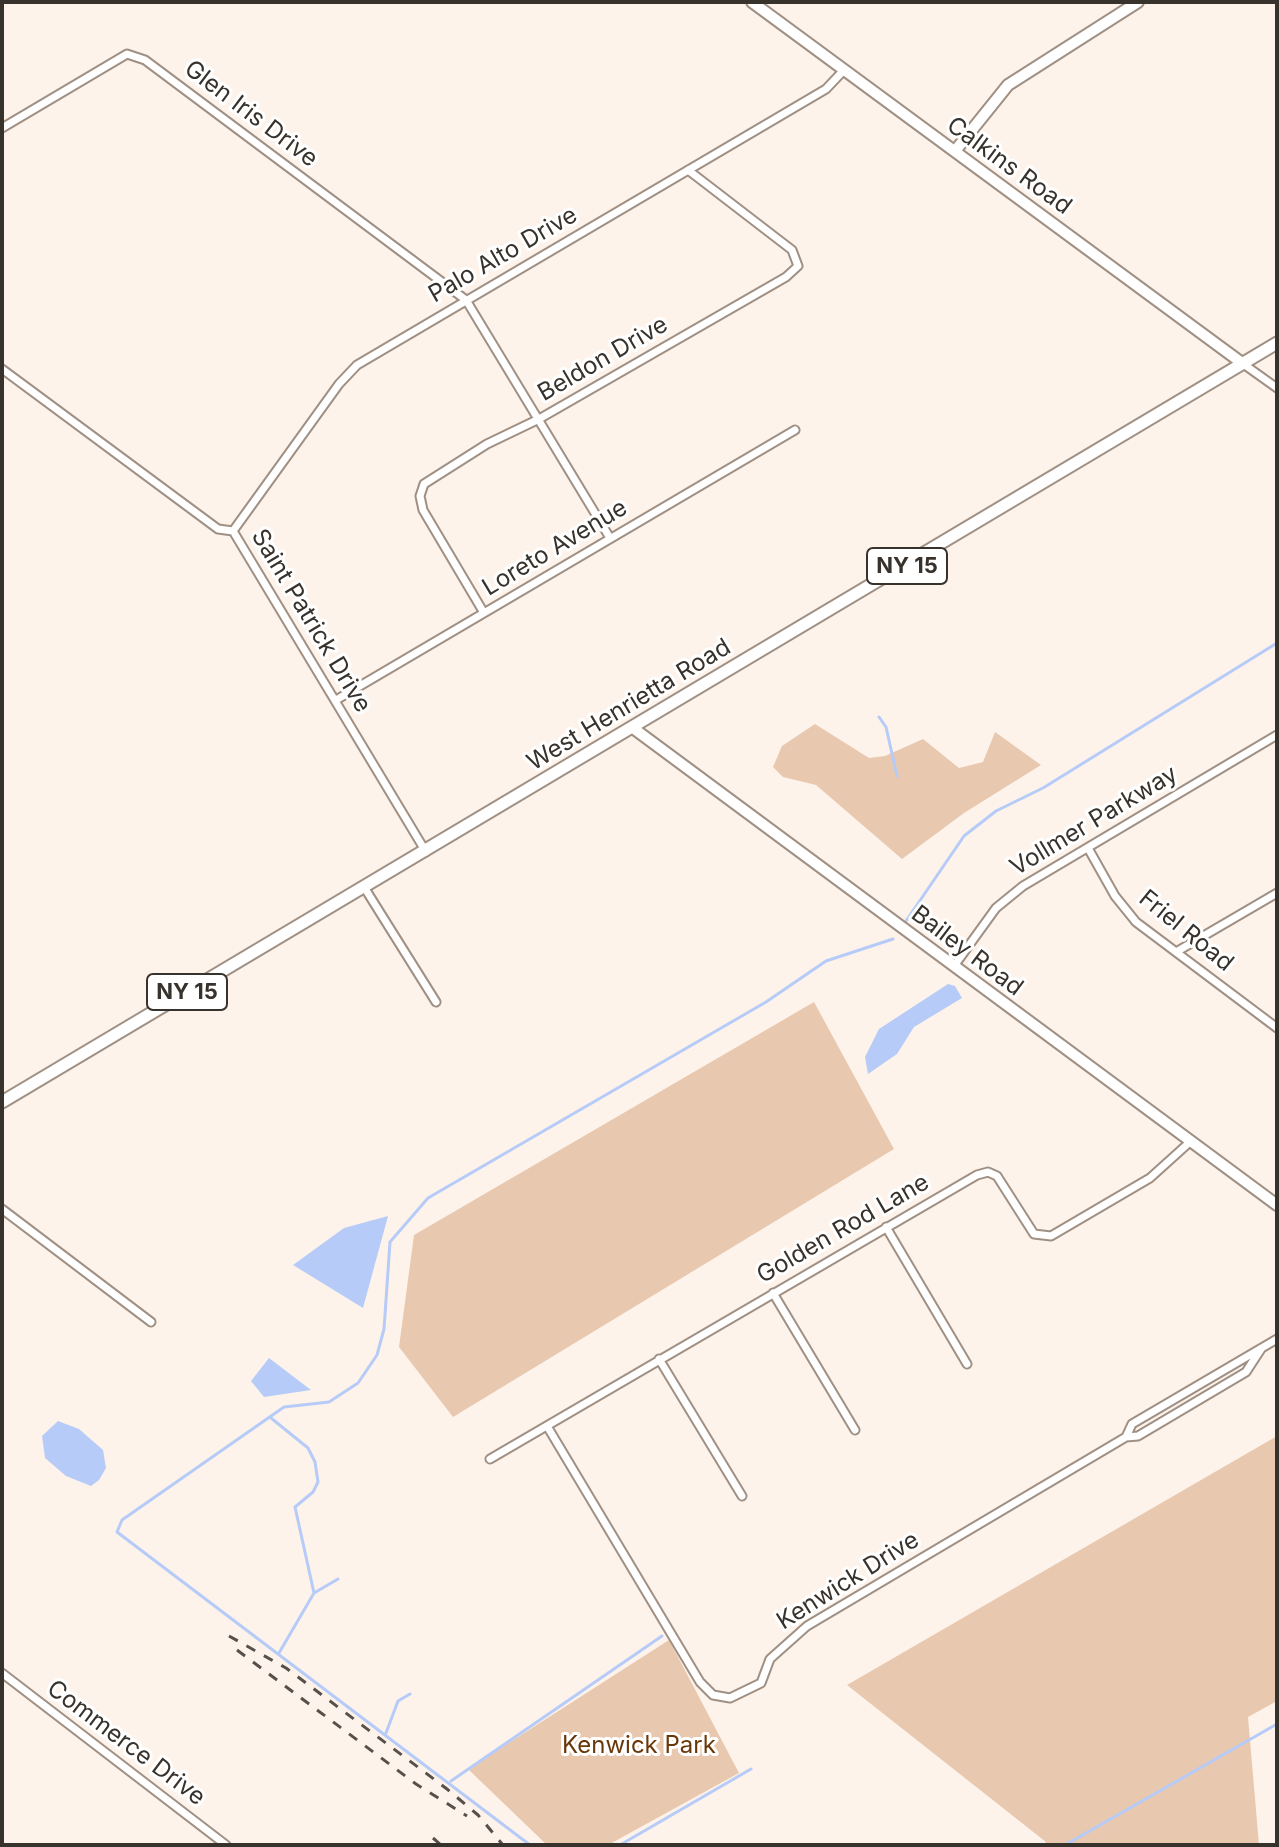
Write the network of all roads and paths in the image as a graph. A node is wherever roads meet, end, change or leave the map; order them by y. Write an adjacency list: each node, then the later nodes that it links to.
1 (752, 2): 3 (street, Calkins Road)
2 (1138, 2): 5 (street)
3 (844, 70): 5 (street, Calkins Road); 6 (street, Palo Alto Drive)
4 (2, 128): 7 (street, Glen Iris Drive)
5 (955, 151): 9 (street, Calkins Road)
6 (688, 170): 7 (street, Palo Alto Drive); 12 (street, Beldon Drive)
7 (466, 300): 12 (street); 14 (street, Palo Alto Drive)
8 (1277, 343): 9 (main road, West Henrietta Road / NY 15)
9 (1242, 363): 11 (street); 18 (main road, West Henrietta Road / NY 15)
10 (2, 369): 14 (street, Saint Patrick Drive)
11 (1277, 388)
12 (539, 419): 15 (street); 16 (street, Beldon Drive)
13 (795, 430): 15 (street, Loreto Avenue)
14 (233, 531): 17 (street, Saint Patrick Drive)
15 (610, 538): 16 (street, Loreto Avenue)
16 (484, 613): 17 (street, Loreto Avenue)
17 (336, 700): 21 (street, Saint Patrick Drive)
18 (633, 728): 21 (main road, West Henrietta Road / NY 15); 25 (street, Bailey Road)
19 (1277, 735): 20 (street, Vollmer Parkway)
20 (1088, 848): 24 (street, Friel Road); 25 (street, Vollmer Parkway)
21 (426, 852): 22 (main road, West Henrietta Road / NY 15)
22 (364, 887): 26 (street); 28 (main road, West Henrietta Road / NY 15)
23 (1277, 893): 24 (street)
24 (1176, 952): 27 (street, Friel Road)
25 (954, 966): 29 (street, Bailey Road)
26 (436, 1002)
27 (1277, 1028)
28 (2, 1102)
29 (1191, 1141): 30 (street, Bailey Road); 32 (street, Golden Rod Lane)
30 (1277, 1205)
31 (2, 1209): 34 (street)
32 (886, 1227): 33 (street, Golden Rod Lane); 38 (street)
33 (773, 1293): 37 (street, Golden Rod Lane); 40 (street)
34 (151, 1322)
35 (1277, 1339): 36 (street, Kenwick Drive)
36 (1261, 1349): 41 (street, Kenwick Drive); 41 (street, Kenwick Drive)
37 (659, 1359): 39 (street, Golden Rod Lane); 43 (street)
38 (967, 1364)
39 (547, 1426): 41 (street, Kenwick Drive); 42 (street, Golden Rod Lane)
40 (855, 1430)
41 (1126, 1437)
42 (490, 1459)
43 (742, 1496)
44 (2, 1673): 45 (street, Commerce Drive)
45 (226, 1845)

